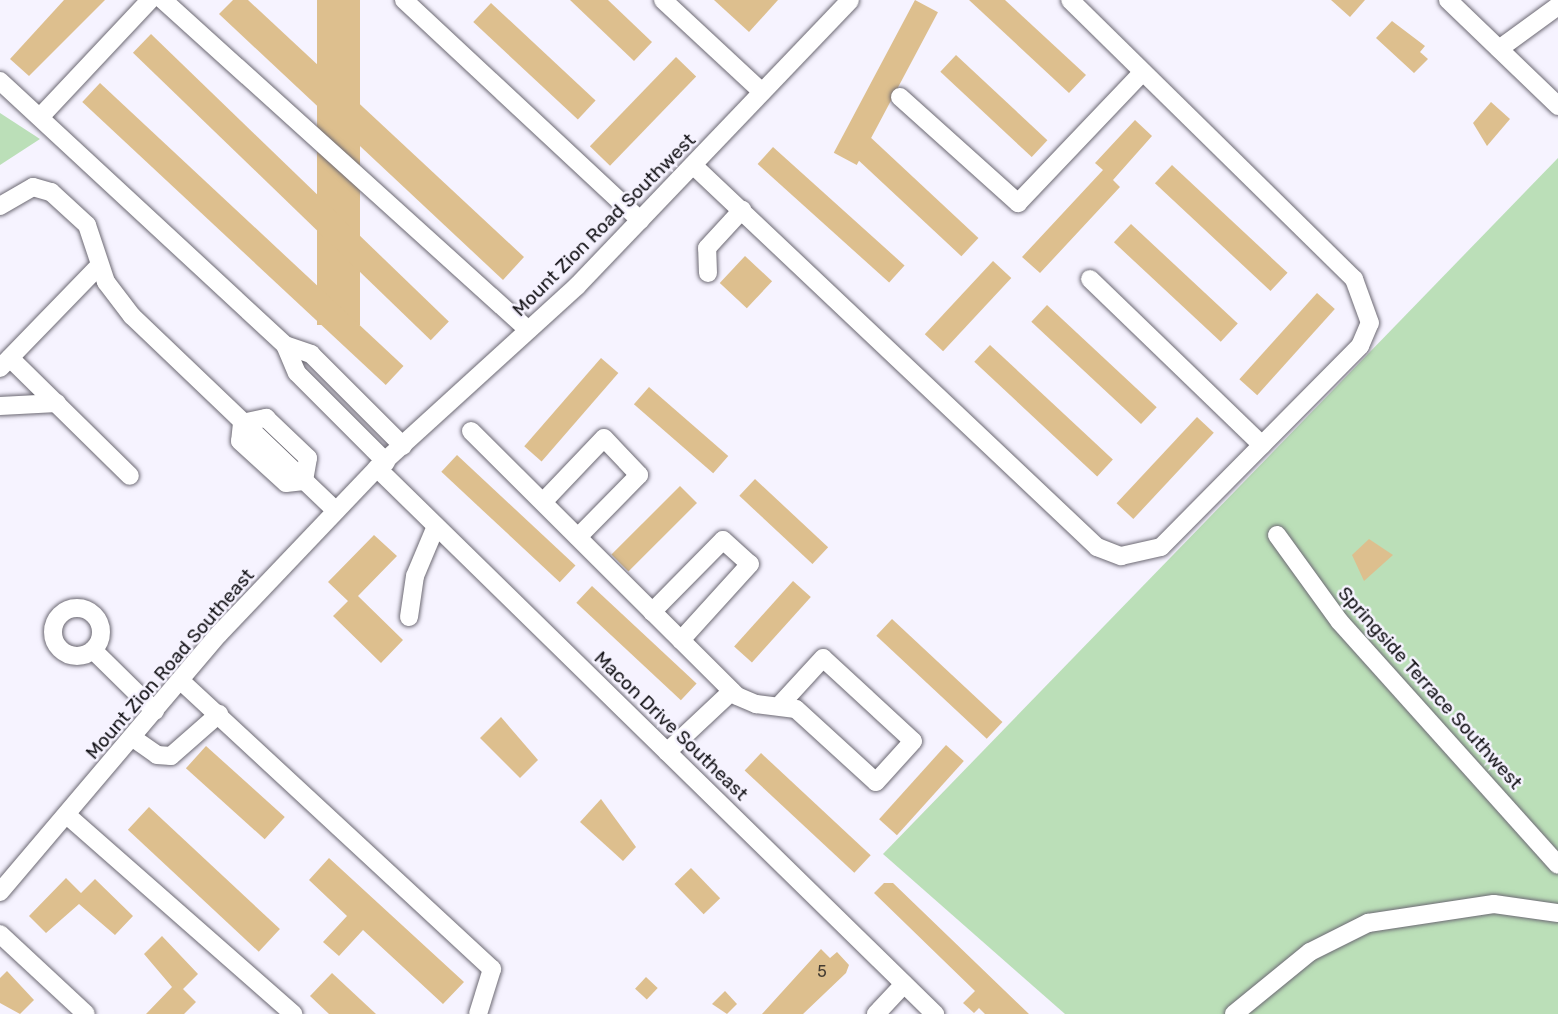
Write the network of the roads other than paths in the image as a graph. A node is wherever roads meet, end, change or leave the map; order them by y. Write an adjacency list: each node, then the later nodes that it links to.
1 (150, 0): 15 (street)
2 (163, 0): 23 (street)
3 (404, 0): 19 (street)
4 (663, 0): 12 (street)
5 (850, 0): 12 (street, Mount Zion Road Southwest)
6 (1070, 0): 10 (street)
7 (1448, 0): 9 (street)
8 (1558, 6): 9 (street)
9 (1499, 49): 14 (street)
10 (1142, 73): 13 (street); 31 (street)
11 (0, 81): 15 (street)
12 (762, 92): 16 (street, Mount Zion Road Southwest)
13 (901, 97)
14 (1558, 106)
15 (42, 115): 24 (street)
16 (694, 166): 18 (street); 19 (street, Mount Zion Road Southwest)
17 (0, 206): 20 (street)
18 (742, 210): 21 (street); 31 (street)
19 (640, 220): 23 (street, Mount Zion Road Southwest)
20 (99, 267): 25 (street); 28 (street)
21 (708, 272)
22 (1090, 279): 31 (street)
23 (528, 330): 32 (street, Mount Zion Road Southwest)
24 (285, 345): 32 (street); 34 (street, Macon Drive Southeast)
25 (5, 363): 26 (street)
26 (57, 403): 27 (street); 35 (street)
27 (0, 406)
28 (242, 423): 30 (street); 33 (street)
29 (471, 431): 37 (street)
30 (284, 435): 33 (street); 36 (street)
31 (1262, 445)
32 (403, 446): 34 (street, Mount Zion Road Southwest)
33 (266, 455): 36 (street)
34 (381, 465): 38 (street, Mount Zion Road Southeast); 39 (street, Macon Drive Southeast)
35 (130, 476)
36 (304, 481): 38 (street)
37 (543, 502): 41 (street); 41 (street)
38 (336, 511): 46 (street, Mount Zion Road Southeast)
39 (436, 526): 43 (street); 52 (street, Macon Drive Southeast)
40 (1277, 535): 54 (street, Springside Terrace Southwest)
41 (578, 537): 42 (street)
42 (652, 612): 44 (street); 44 (street)
43 (409, 617)
44 (681, 640): 47 (street)
45 (93, 650): 49 (street)
46 (181, 681): 49 (street, Mount Zion Road Southeast); 50 (street)
47 (732, 691): 48 (street); 52 (street)
48 (779, 706): 48 (street)
49 (155, 712): 51 (street, Mount Zion Road Southeast)
50 (219, 714): 51 (street); 61 (street)
51 (133, 738): 53 (street, Mount Zion Road Southeast)
52 (667, 752): 58 (street, Macon Drive Southeast)
53 (68, 816): 55 (street, Mount Zion Road Southeast); 60 (street)
54 (1558, 865)
55 (0, 892)
56 (1558, 913): 64 (street)
57 (0, 934): 59 (street)
58 (904, 984): 62 (street); 63 (street, Macon Drive Southeast)
59 (86, 1014)
60 (293, 1014)
61 (478, 1014)
62 (876, 1014)
63 (935, 1014)
64 (1234, 1014)

